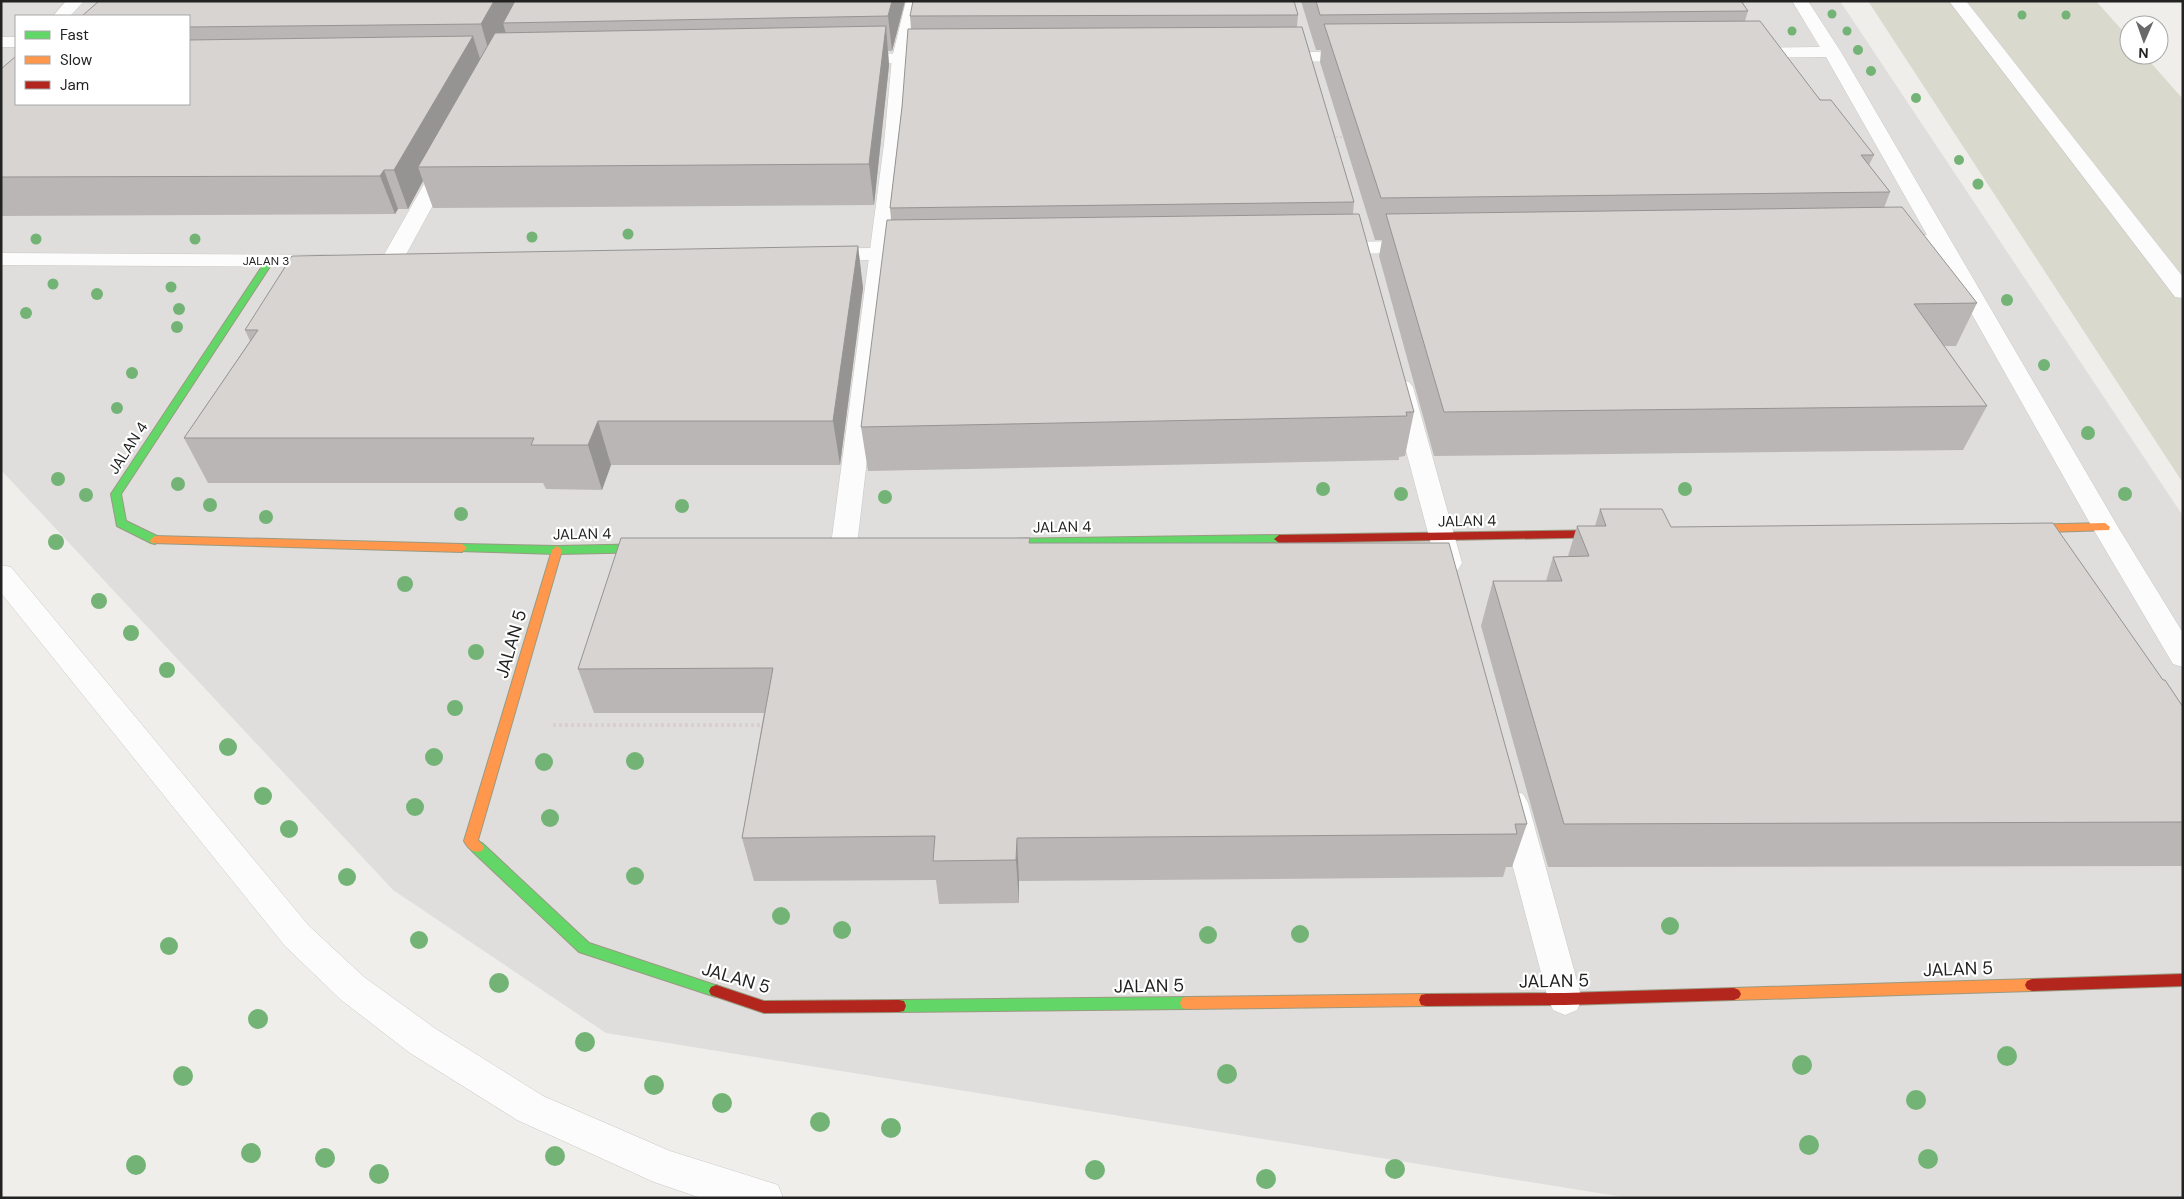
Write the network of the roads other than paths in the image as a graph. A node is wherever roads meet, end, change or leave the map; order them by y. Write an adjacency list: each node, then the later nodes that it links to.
1 (76, 1): 5 (street)
2 (914, 1): 14 (street)
3 (1800, 1): 9 (street)
4 (1957, 1): 32 (street)
5 (62, 15)
6 (1299, 29): 12 (street)
7 (1, 42): 8 (street)
8 (15, 42)
9 (1832, 52): 10 (street); 20 (street)
10 (1733, 53)
11 (1258, 57): 12 (street)
12 (1307, 57): 13 (street); 17 (street)
13 (1376, 57)
14 (902, 58): 15 (street); 16 (street); 25 (street)
15 (961, 58)
16 (833, 59)
17 (1341, 137)
18 (453, 149): 30 (street)
19 (1356, 220): 27 (street)
20 (1940, 241): 21 (street); 34 (street)
21 (1870, 242)
22 (1433, 247): 27 (street)
23 (1314, 248): 27 (street)
24 (938, 253): 25 (street)
25 (879, 254): 26 (street); 39 (street)
26 (800, 255)
27 (1366, 258)
28 (1, 259): 31 (street, JALAN 3)
29 (345, 260): 31 (street, JALAN 3)
30 (392, 260)
31 (269, 262): 41 (street, JALAN 4)
32 (2183, 292)
33 (1395, 363): 37 (street)
34 (2105, 527): 35 (street); 44 (street)
35 (2006, 529)
36 (1620, 534): 37 (street, JALAN 4)
37 (1442, 537): 38 (street, JALAN 4); 43 (street)
38 (984, 543)
39 (844, 545)
40 (666, 548): 41 (street, JALAN 4)
41 (557, 550): 47 (street, JALAN 5)
42 (1, 574): 48 (street)
43 (1454, 584)
44 (2183, 657)
45 (1507, 783): 47 (street)
46 (2183, 980): 47 (street, JALAN 5)
47 (1565, 999)
48 (764, 1198)

